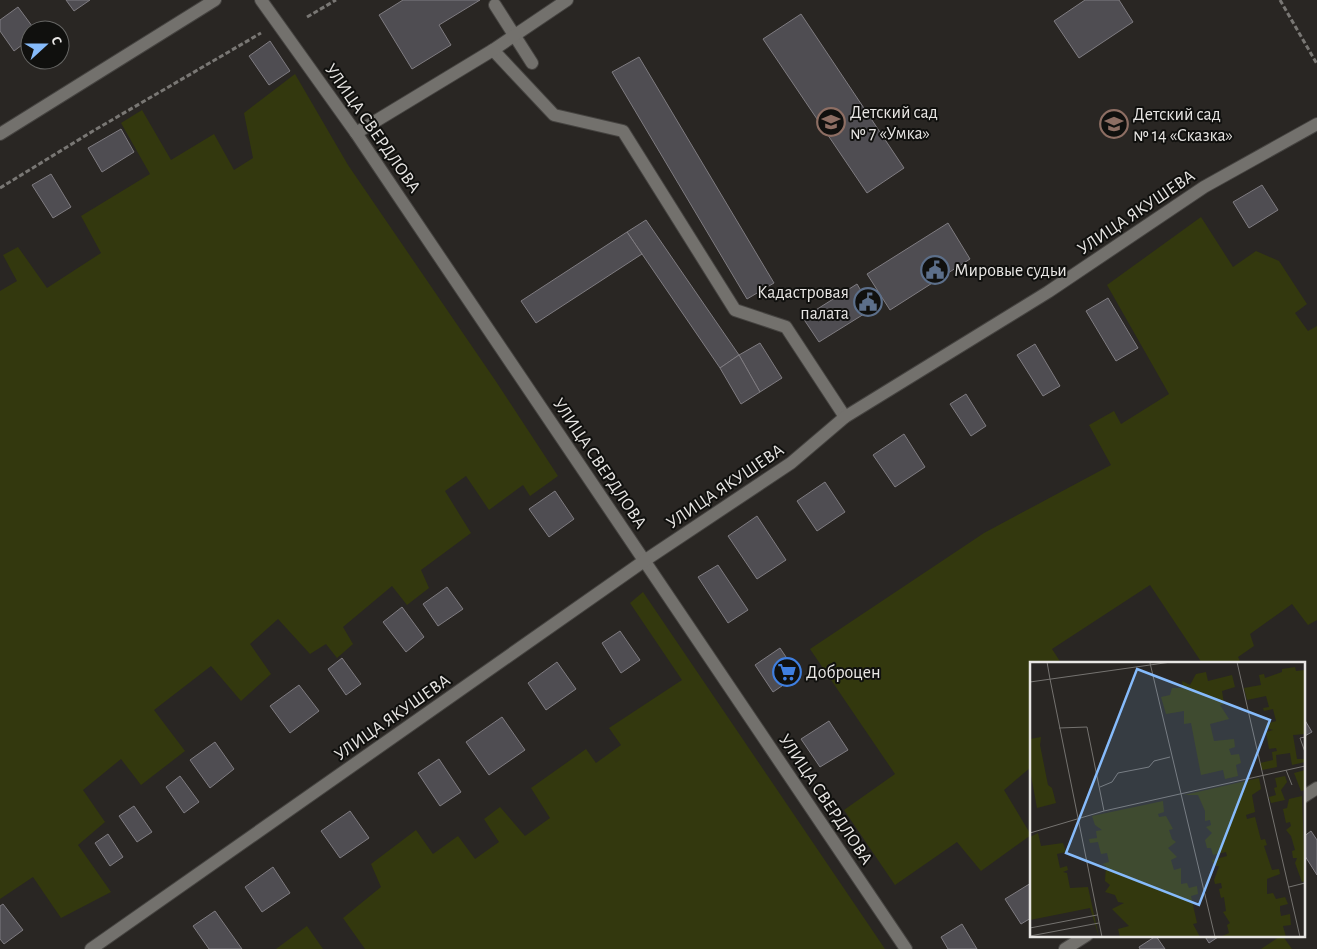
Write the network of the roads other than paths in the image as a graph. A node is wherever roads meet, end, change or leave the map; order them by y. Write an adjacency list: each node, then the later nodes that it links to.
1 (215, 0): 10 (street)
2 (261, 0): 9 (street, УЛИЦА СВЕРДЛОВА)
3 (562, 1): 5 (street)
4 (495, 5): 5 (street)
5 (515, 35): 6 (street); 7 (street)
6 (493, 50): 9 (street); 11 (street)
7 (532, 63)
8 (1317, 124): 11 (street, УЛИЦА ЯКУШЕВА)
9 (356, 133): 12 (street, УЛИЦА СВЕРДЛОВА)
10 (0, 134)
11 (845, 417): 12 (street, УЛИЦА ЯКУШЕВА)
12 (644, 560): 16 (street, УЛИЦА ЯКУШЕВА); 17 (street, УЛИЦА СВЕРДЛОВА)
13 (1317, 788): 14 (street)
14 (1304, 796)
15 (1085, 936): 18 (street)
16 (91, 949)
17 (906, 949)
18 (1065, 949)

